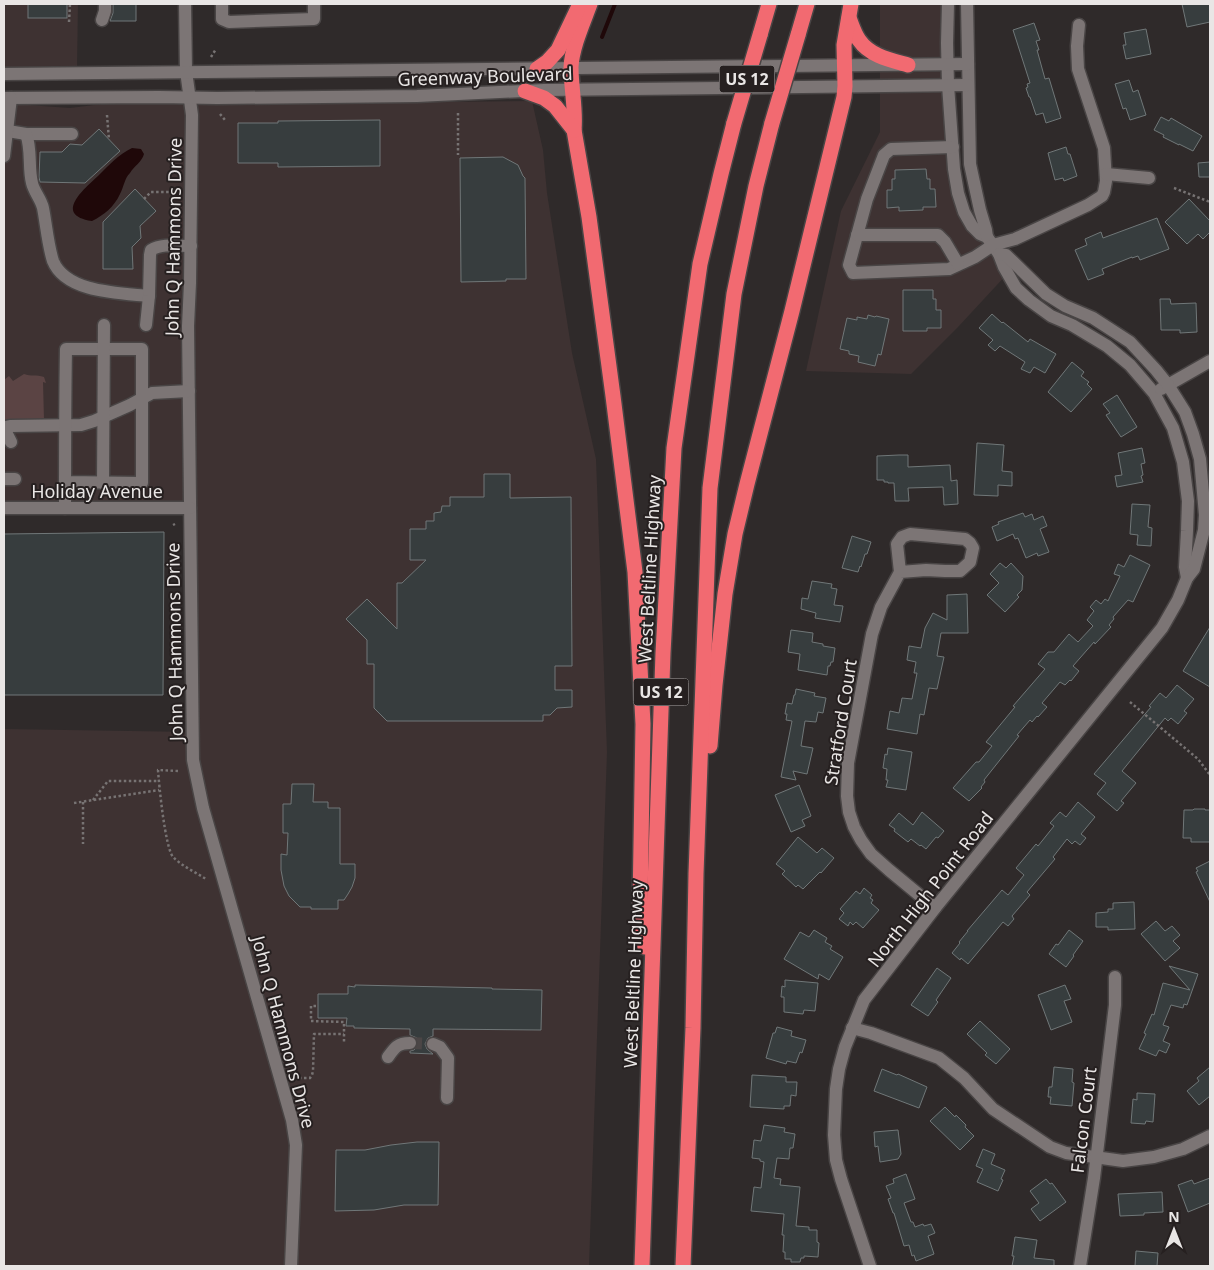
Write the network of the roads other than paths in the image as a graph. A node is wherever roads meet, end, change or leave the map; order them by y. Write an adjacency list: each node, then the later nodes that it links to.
1 (105, 4): 12 (street)
2 (185, 4): 20 (street, John Q Hammons Drive)
3 (222, 4): 4 (street)
4 (314, 4)
5 (580, 4): 18 (highway)
6 (590, 4): 19 (highway)
7 (769, 4): 65 (highway, West Beltline Highway / US 12, bridge)
8 (807, 4): 62 (highway, US 12, bridge)
9 (948, 4): 15 (street, North High Point Road)
10 (968, 4): 16 (street, North High Point Road)
11 (850, 11): 14 (highway); 17 (highway)
12 (102, 20)
13 (1079, 25): 35 (street)
14 (908, 64): 15 (street, Greenway Boulevard); 17 (street, Greenway Boulevard)
15 (947, 64): 16 (street, Greenway Boulevard); 22 (street, North High Point Road)
16 (968, 64): 23 (street, North High Point Road)
17 (844, 65): 19 (street, Greenway Boulevard); 24 (highway)
18 (537, 69): 19 (street, Greenway Boulevard); 20 (street, Greenway Boulevard)
19 (571, 69): 25 (highway)
20 (186, 72): 21 (street, Greenway Boulevard); 28 (street, John Q Hammons Drive)
21 (4, 74)
22 (948, 85): 23 (street, Greenway Boulevard); 24 (street, Greenway Boulevard); 33 (street, North High Point Road)
23 (968, 85): 38 (street, North High Point Road)
24 (845, 86): 25 (street, Greenway Boulevard); 62 (highway)
25 (573, 90): 26 (street, Greenway Boulevard); 29 (highway)
26 (525, 91): 28 (street, Greenway Boulevard); 29 (highway)
27 (8, 98): 28 (street, Greenway Boulevard); 30 (street)
28 (190, 98): 39 (street, John Q Hammons Drive)
29 (574, 130): 65 (highway)
30 (6, 132): 31 (street); 34 (street)
31 (26, 134): 32 (street); 41 (street)
32 (72, 134)
33 (953, 147): 37 (street); 38 (street, North High Point Road)
34 (4, 156)
35 (1106, 174): 36 (street); 38 (street)
36 (1149, 178)
37 (857, 235): 40 (street); 40 (street)
38 (993, 245): 40 (street); 46 (street, North High Point Road); 48 (street, North High Point Road)
39 (191, 246): 41 (street); 47 (street, John Q Hammons Drive)
40 (958, 264)
41 (149, 296): 43 (street)
42 (104, 325): 44 (street)
43 (146, 325)
44 (103, 349): 49 (street); 50 (street); 51 (street)
45 (1210, 361): 46 (street)
46 (1168, 385): 48 (street); 55 (street, North High Point Road)
47 (189, 391): 49 (street); 59 (street, John Q Hammons Drive)
48 (1154, 393): 56 (street, North High Point Road)
49 (143, 400): 50 (street); 54 (street)
50 (103, 417): 51 (street); 54 (street)
51 (65, 426): 52 (street); 53 (street)
52 (11, 442)
53 (65, 482): 54 (street); 58 (street)
54 (103, 483)
55 (1207, 499): 56 (street); 61 (street, North High Point Road)
56 (1188, 501): 61 (street, North High Point Road)
57 (4, 508): 58 (street, Holiday Avenue)
58 (65, 508): 59 (street, Holiday Avenue)
59 (190, 508): 73 (street, John Q Hammons Drive)
60 (900, 572): 60 (street); 63 (street, Stratford Court)
61 (1187, 578): 63 (street, North High Point Road)
62 (697, 838): 75 (highway, US 12)
63 (935, 908): 66 (street, North High Point Road)
64 (1115, 977): 72 (street, Falcon Court)
65 (651, 998): 74 (highway, West Beltline Highway / US 12)
66 (852, 1028): 72 (street); 76 (street, North High Point Road)
67 (410, 1042): 69 (street)
68 (433, 1044): 70 (street)
69 (388, 1057)
70 (447, 1098)
71 (1210, 1136): 72 (street)
72 (1096, 1158): 77 (street, Falcon Court)
73 (291, 1266)
74 (642, 1266)
75 (683, 1266)
76 (870, 1266)
77 (1080, 1266)

